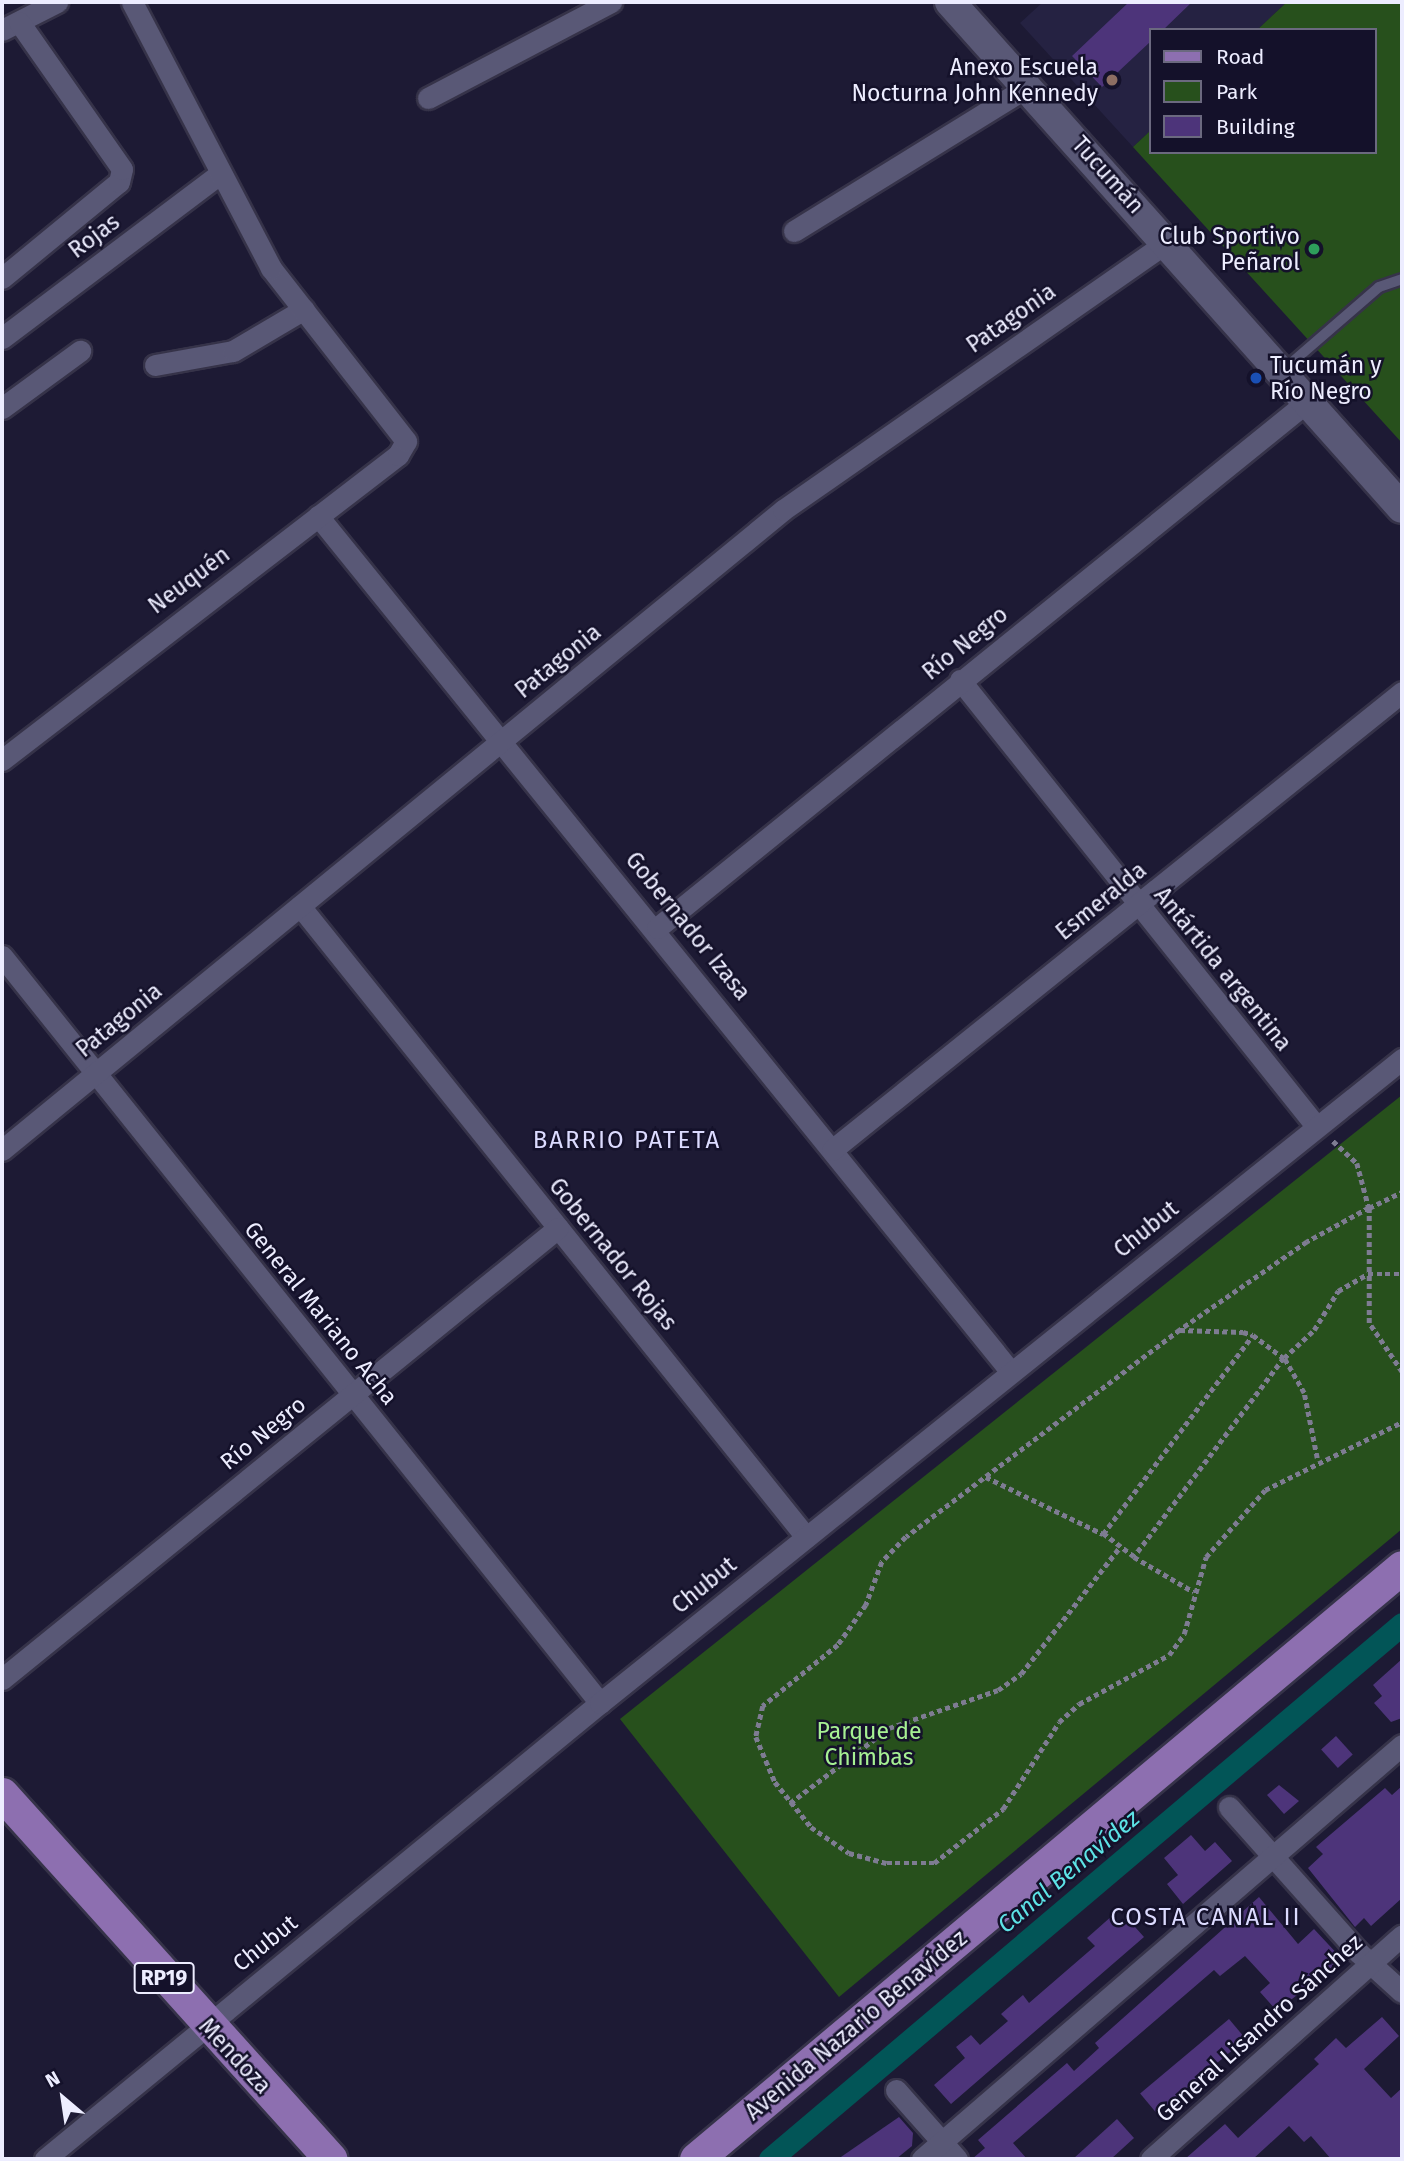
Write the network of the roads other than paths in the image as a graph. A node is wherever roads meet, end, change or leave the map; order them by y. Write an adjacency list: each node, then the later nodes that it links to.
1 (57, 2): 5 (street)
2 (132, 2): 8 (street)
3 (611, 2): 7 (street)
4 (950, 2): 6 (main road, Tucumán)
5 (10, 26): 11 (street)
6 (1027, 87): 9 (street); 10 (main road, Tucumán)
7 (428, 98)
8 (218, 176): 13 (street); 14 (street, Rojas)
9 (794, 231)
10 (1168, 241): 17 (main road, Tucumán); 24 (street, Patagonia)
11 (2, 278)
12 (1402, 279): 17 (lane)
13 (304, 309): 16 (street); 21 (street, Neuquén)
14 (2, 338)
15 (80, 351): 19 (street)
16 (155, 365)
17 (1282, 371): 18 (main road, Tucumán)
18 (1308, 401): 20 (main road, Tucumán); 22 (street, Río Negro)
19 (2, 408)
20 (1402, 508)
21 (318, 516): 24 (street, Gobernador Izasa); 25 (street, Neuquén)
22 (961, 680): 26 (street, Antártida argentina); 28 (street, Río Negro)
23 (1402, 692): 26 (street, Esmeralda)
24 (504, 739): 27 (street, Patagonia); 28 (street, Gobernador Izasa)
25 (2, 760)
26 (1137, 905): 32 (street, Antártida argentina); 34 (street, Esmeralda)
27 (300, 906): 31 (street, Patagonia); 35 (street, Gobernador Rojas)
28 (657, 928): 34 (street, Gobernador Izasa)
29 (2, 956): 31 (street, General Mariano Acha)
30 (1402, 1059): 32 (street, Chubut)
31 (96, 1073): 33 (street, Patagonia); 37 (street, General Mariano Acha)
32 (1316, 1125): 36 (street, Chubut)
33 (2, 1150)
34 (832, 1150): 36 (street, Gobernador Izasa)
35 (558, 1228): 37 (street, Río Negro); 38 (street, Gobernador Rojas)
36 (1011, 1372): 38 (street, Chubut)
37 (353, 1394): 40 (street, Río Negro); 41 (street, General Mariano Acha)
38 (806, 1537): 41 (street, Chubut)
39 (1402, 1567): 54 (main road, Avenida Nazario Benavídez)
40 (2, 1679)
41 (600, 1703): 49 (street, Chubut)
42 (1402, 1745): 45 (street)
43 (2, 1794): 49 (main road, Mendoza / RP19)
44 (1229, 1807): 45 (street)
45 (1273, 1856): 47 (street); 51 (street)
46 (1402, 1935): 47 (street, General Lisandro Sánchez)
47 (1371, 1963): 48 (street); 57 (street, General Lisandro Sánchez)
48 (1402, 1992)
49 (206, 2025): 52 (street, Chubut); 53 (main road, Mendoza / RP19)
50 (896, 2090): 51 (street)
51 (942, 2142): 55 (street); 56 (street)
52 (46, 2159)
53 (331, 2159)
54 (696, 2159)
55 (922, 2159)
56 (957, 2159)
57 (1152, 2159)

